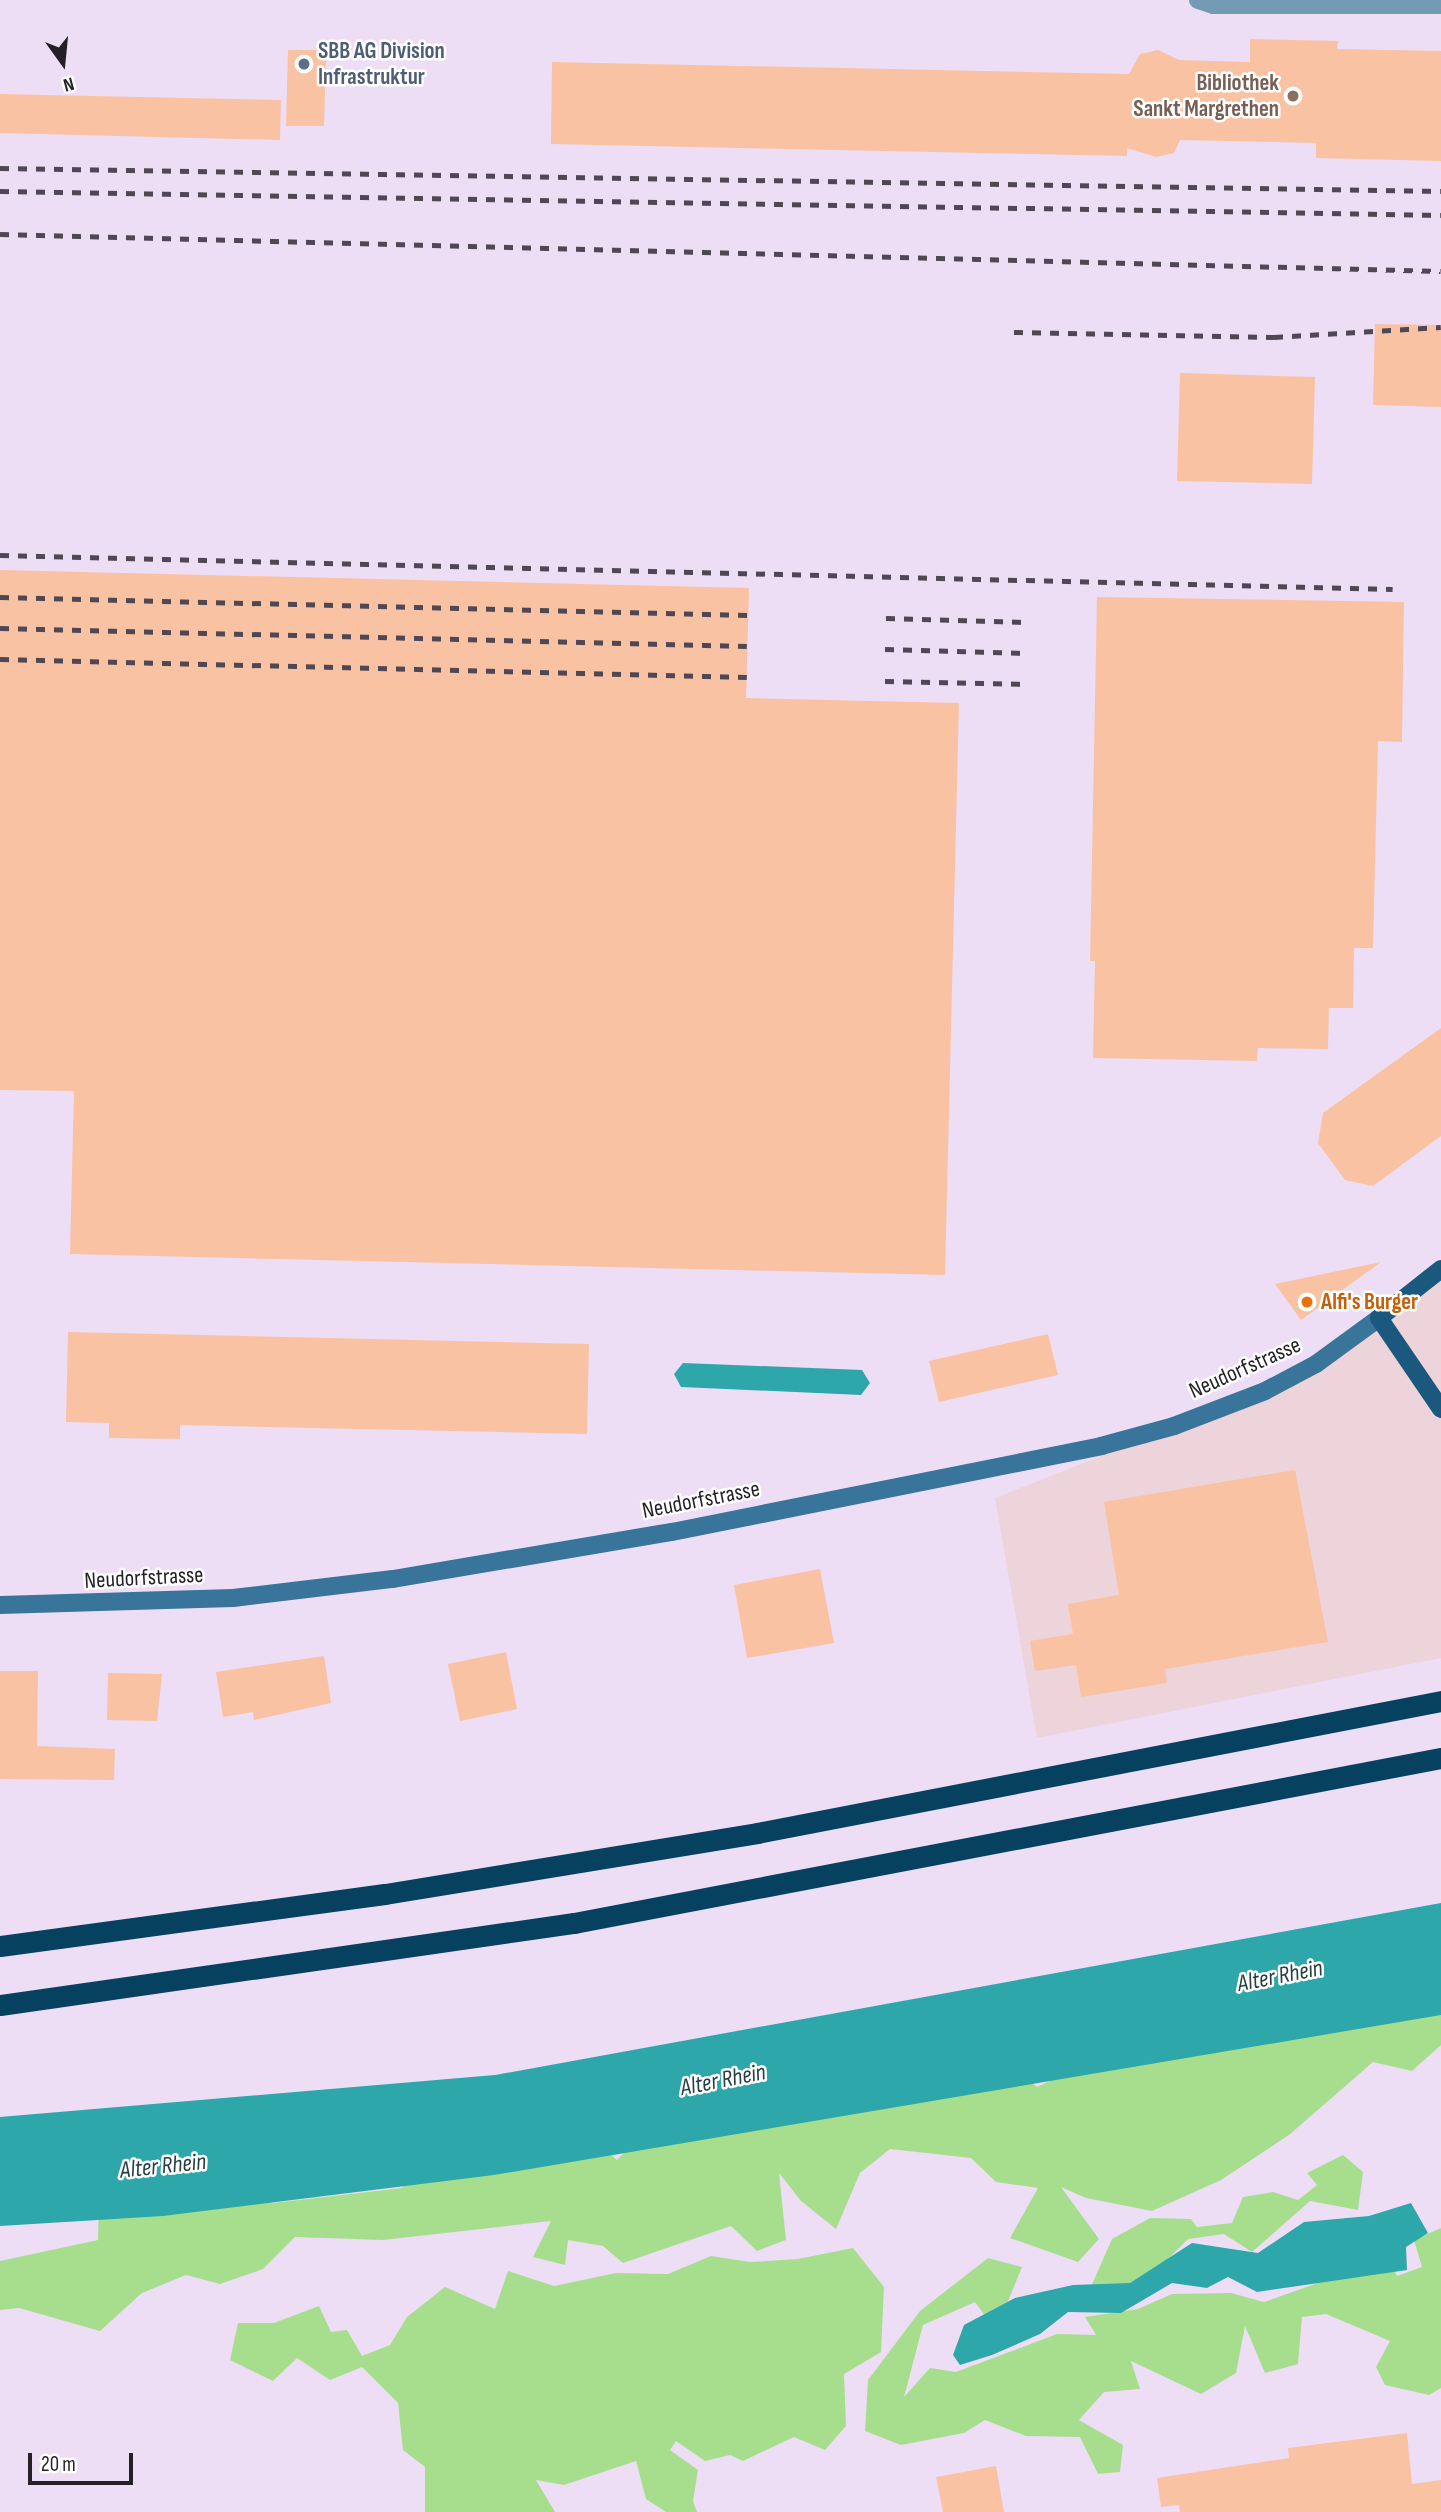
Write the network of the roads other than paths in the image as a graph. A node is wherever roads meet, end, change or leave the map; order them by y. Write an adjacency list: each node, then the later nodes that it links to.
1 (1198, 0): 2 (street)
2 (1441, 5)
3 (1441, 1269): 4 (main road)
4 (1379, 1318): 5 (main road); 6 (main road, Neudorfstrasse)
5 (1441, 1409)
6 (0, 1605)
7 (1441, 1701): 9 (highway)
8 (1441, 1758): 10 (highway)
9 (0, 1946)
10 (0, 2006)

